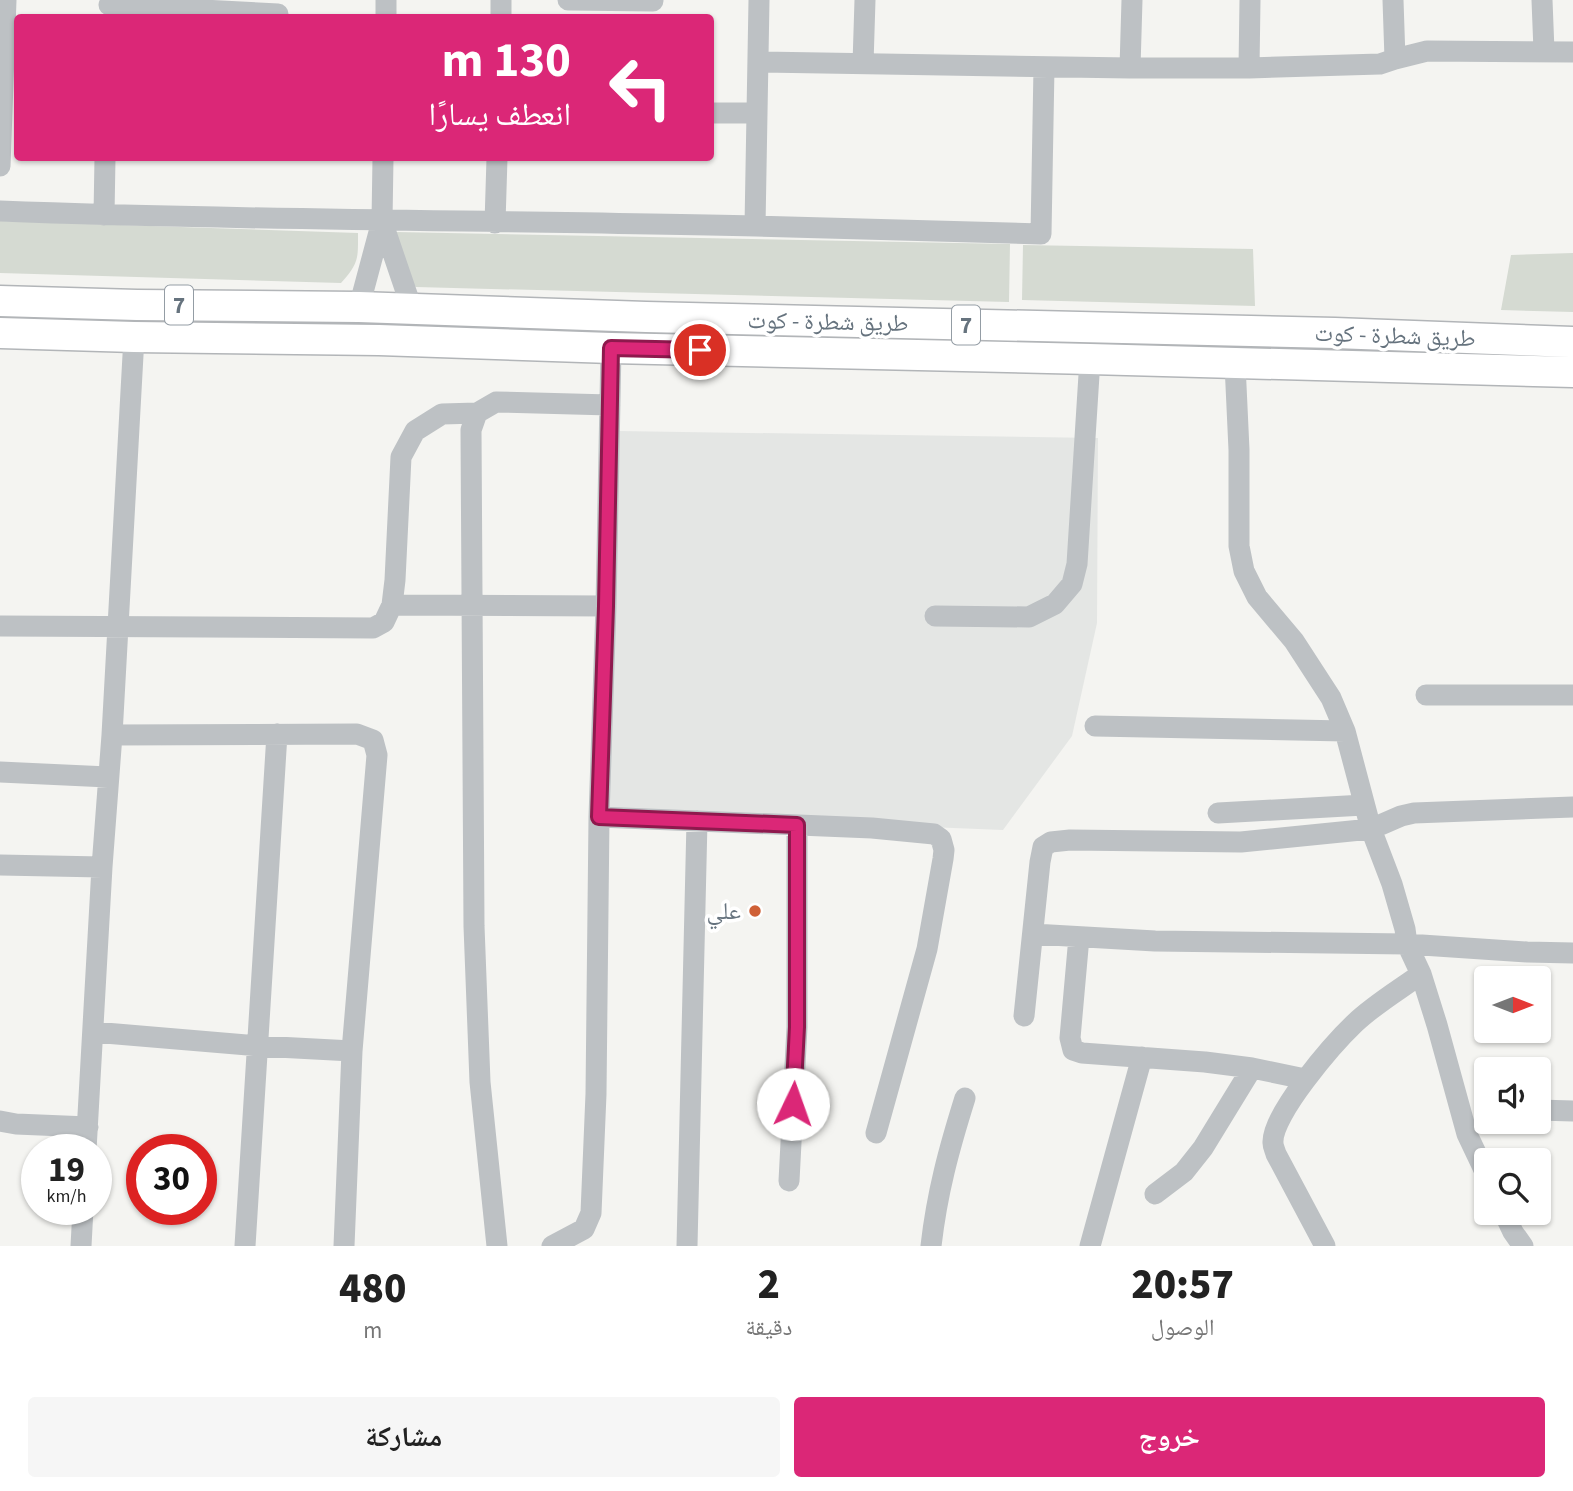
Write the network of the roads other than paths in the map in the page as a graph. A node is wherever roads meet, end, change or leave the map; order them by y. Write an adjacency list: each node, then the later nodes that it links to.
1 (6, 0): 20 (street)
2 (568, 0): 3 (street)
3 (653, 0)
4 (759, 0): 15 (street)
5 (865, 0): 16 (street)
6 (1132, 0): 18 (street)
7 (1250, 0): 19 (street)
8 (1393, 0): 14 (street)
9 (1542, 0): 12 (street)
10 (109, 7): 11 (street)
11 (278, 10)
12 (1544, 51): 13 (street); 14 (street)
13 (1573, 52)
14 (1395, 58): 19 (street)
15 (758, 62): 16 (street); 22 (street)
16 (863, 64): 17 (street)
17 (1044, 67): 18 (street); 31 (street)
18 (1129, 68): 19 (street)
19 (1249, 68)
20 (1, 97): 26 (street)
21 (714, 113): 22 (street)
22 (757, 113): 31 (street)
23 (105, 161): 28 (street)
24 (383, 161): 29 (street)
25 (497, 161): 30 (street)
26 (0, 166)
27 (0, 212): 28 (street)
28 (104, 215): 29 (street)
29 (382, 221): 30 (street); 33 (street); 34 (street)
30 (495, 222): 31 (street)
31 (755, 226)
32 (1, 302): 33 (highway, طريق شطرة - كوت / 7)
33 (359, 307): 34 (highway, طريق شطرة - كوت / 7)
34 (412, 309): 35 (highway, طريق شطرة - كوت / 7)
35 (646, 317): 38 (highway, طريق شطرة - كوت / 7); 40 (highway)
36 (0, 332): 37 (highway, طريق شطرة - كوت / 7)
37 (134, 337): 39 (highway, طريق شطرة - كوت / 7); 51 (street)
38 (1573, 342)
39 (611, 348): 40 (highway, طريق شطرة - كوت / 7); 44 (street)
40 (645, 349): 41 (highway, طريق شطرة - كوت / 7)
41 (1090, 359): 42 (highway, طريق شطرة - كوت / 7); 49 (street)
42 (1236, 363): 43 (highway, طريق شطرة - كوت / 7); 55 (street)
43 (1573, 372)
44 (610, 405): 45 (street); 48 (street)
45 (477, 413): 46 (street); 47 (street)
46 (392, 605): 47 (street); 51 (street)
47 (472, 605): 48 (street); 96 (street)
48 (606, 606): 63 (street)
49 (935, 616)
50 (0, 626): 51 (street)
51 (117, 628): 57 (street)
52 (1426, 695): 53 (street)
53 (1573, 695)
54 (1095, 726): 55 (street)
55 (1345, 731): 60 (street)
56 (277, 734): 57 (street); 76 (street); 77 (street)
57 (112, 735): 59 (street)
58 (0, 772): 59 (street)
59 (108, 777): 68 (street)
60 (1364, 805): 62 (street); 66 (street)
61 (1573, 807): 66 (street)
62 (1218, 813)
63 (599, 817): 64 (street); 97 (street)
64 (697, 821): 65 (street); 98 (street)
65 (797, 825): 86 (street); 89 (street)
66 (1371, 829): 69 (street); 71 (street)
67 (0, 864): 68 (street)
68 (102, 867): 75 (street)
69 (1032, 934): 70 (street); 74 (street)
70 (1079, 937): 71 (street); 78 (street)
71 (1407, 944): 72 (street); 73 (street)
72 (1573, 953)
73 (1421, 974): 80 (street); 88 (street)
74 (1024, 1016)
75 (93, 1032): 76 (street); 85 (street)
76 (258, 1046): 77 (street); 94 (street)
77 (352, 1051): 95 (street)
78 (1142, 1057): 79 (street); 100 (street)
79 (1252, 1068): 80 (street); 90 (street)
80 (1305, 1079): 101 (street)
81 (965, 1098): 99 (street)
82 (1551, 1110): 83 (street)
83 (1573, 1111)
84 (0, 1121): 85 (street)
85 (88, 1126): 87 (street)
86 (876, 1133)
87 (87, 1134)
88 (1474, 1149)
89 (789, 1181)
90 (1155, 1194)
91 (82, 1225): 93 (street)
92 (1510, 1225): 102 (street)
93 (80, 1246)
94 (245, 1246)
95 (344, 1246)
96 (497, 1246)
97 (552, 1246)
98 (687, 1246)
99 (931, 1246)
100 (1090, 1246)
101 (1325, 1246)
102 (1523, 1246)

